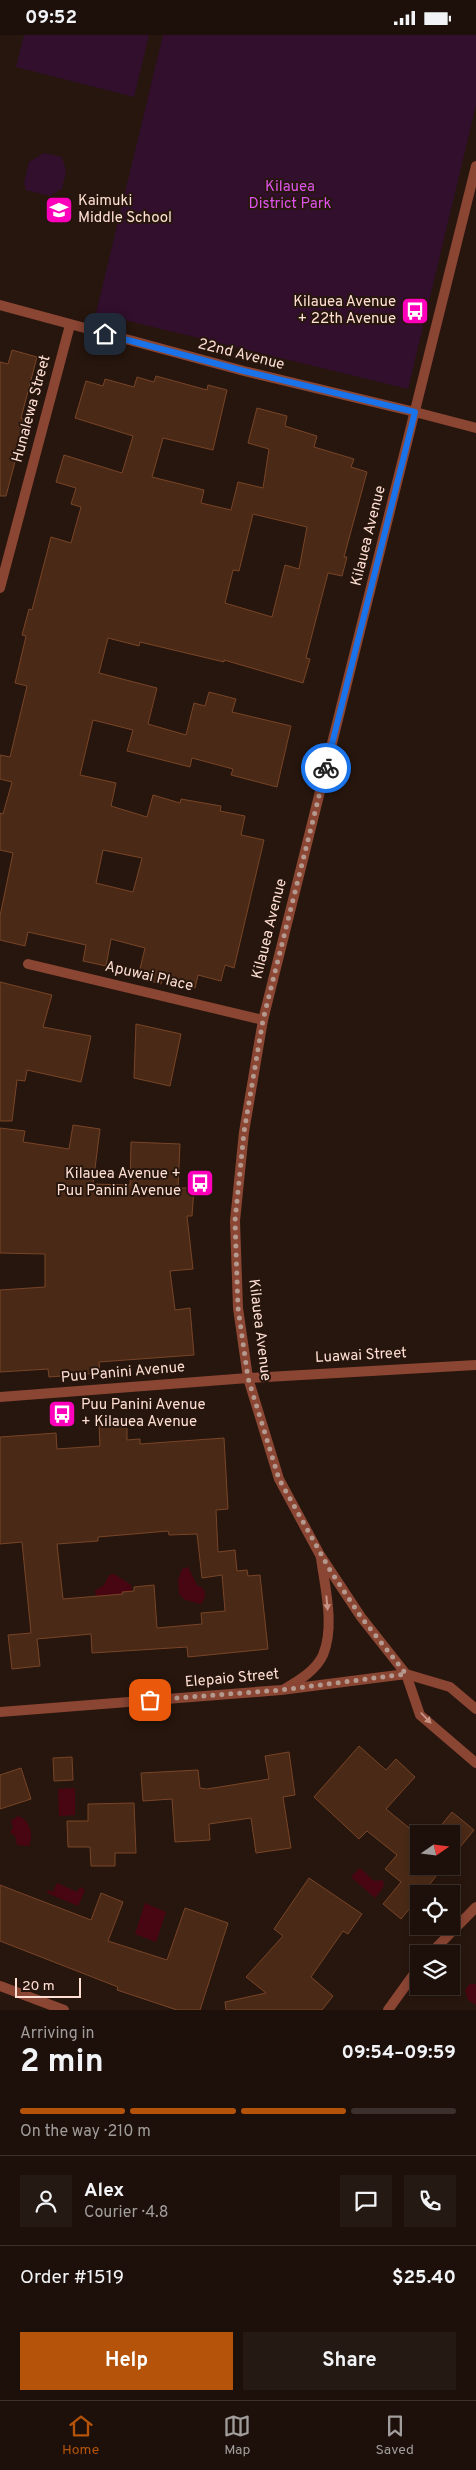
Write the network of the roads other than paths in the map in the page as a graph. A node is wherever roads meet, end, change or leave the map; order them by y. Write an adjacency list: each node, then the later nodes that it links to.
1 (476, 166): 4 (street, Kilauea Avenue)
2 (0, 305): 3 (street, 22nd Avenue)
3 (70, 325): 4 (street, 22nd Avenue); 6 (street, Hunalewa Street)
4 (415, 412): 5 (street, 22nd Avenue); 8 (street, Kilauea Avenue)
5 (476, 428)
6 (0, 588)
7 (28, 964): 8 (street, Apuwai Place)
8 (263, 1020): 10 (street, Kilauea Avenue)
9 (476, 1365): 10 (street, Luawai Street)
10 (248, 1378): 11 (street, Puu Panini Avenue); 12 (street, Kilauea Avenue)
11 (0, 1397)
12 (320, 1555): 13 (street, Kilauea Avenue); 14 (street, one-way to 14)
13 (406, 1674): 14 (street, Elepaio Street); 15 (street); 17 (street, Kilauea Avenue, one-way to 17)
14 (281, 1690): 16 (street, Elepaio Street)
15 (476, 1709)
16 (0, 1712)
17 (476, 1763)
18 (476, 1907): 19 (street)
19 (439, 1945)
20 (410, 1979): 23 (street)
21 (0, 1986): 22 (street)
22 (64, 2010)
23 (388, 2010)

